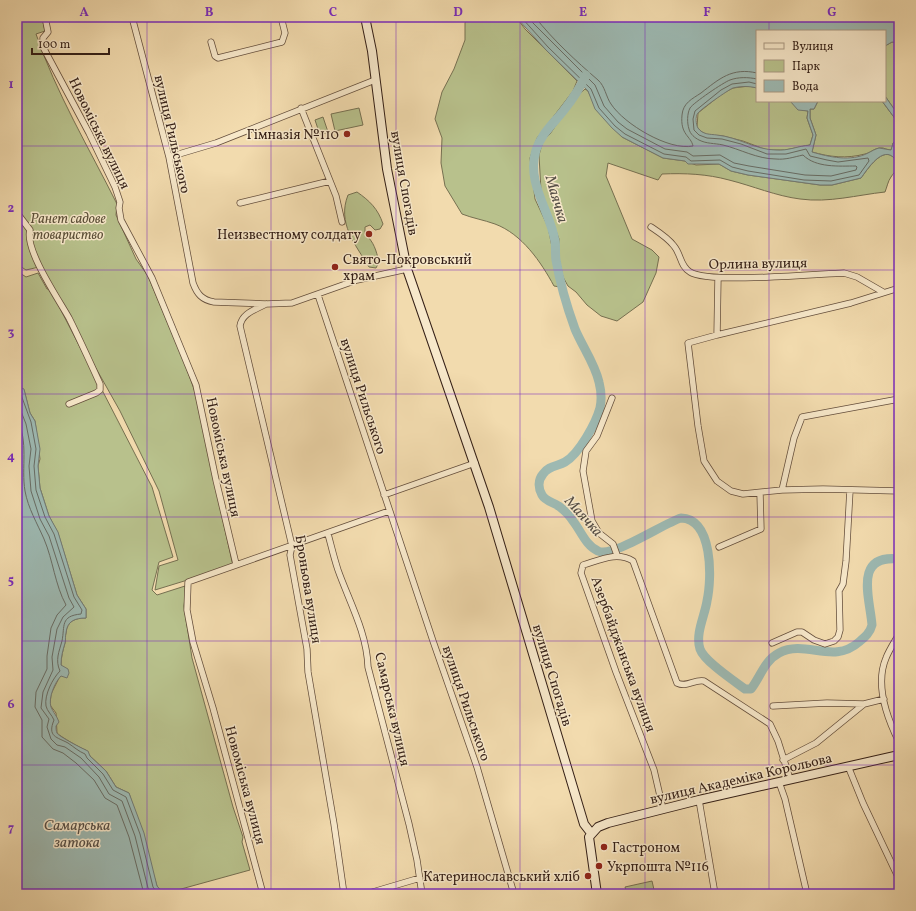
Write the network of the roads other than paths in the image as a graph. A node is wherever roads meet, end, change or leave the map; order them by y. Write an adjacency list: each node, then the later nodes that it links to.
1 (45, 17): 35 (street, Новоміська вулиця)
2 (132, 17): 8 (street, вулиця Рильського)
3 (281, 17): 5 (street)
4 (365, 17): 6 (street, вулиця Спогадів)
5 (211, 42)
6 (375, 80): 7 (street); 14 (street, вулиця Спогадів)
7 (301, 108): 8 (street); 9 (street)
8 (169, 157): 19 (street, вулиця Рильського)
9 (330, 181): 10 (street); 12 (street)
10 (240, 203)
11 (17, 213): 23 (street)
12 (342, 222)
13 (651, 227): 15 (street, Орлина вулиця)
14 (407, 269): 18 (street); 24 (street, вулиця Спогадів)
15 (718, 278): 17 (street, Орлина вулиця); 20 (street)
16 (899, 288): 17 (street)
17 (884, 292): 20 (street)
18 (318, 295): 19 (street, вулиця Рильського); 29 (street, вулиця Рильського)
19 (266, 304): 32 (street, Броньова вулиця)
20 (717, 335): 28 (street)
21 (612, 398): 34 (street)
22 (899, 399): 25 (street)
23 (69, 404)
24 (475, 463): 29 (street); 49 (street, вулиця Спогадів)
25 (782, 490): 26 (street); 28 (street)
26 (850, 490): 27 (street); 37 (street)
27 (899, 491)
28 (760, 493): 33 (street)
29 (384, 495): 30 (street, вулиця Рильського)
30 (389, 512): 31 (street); 56 (street, вулиця Рильського)
31 (328, 534): 32 (street); 50 (street, Самарська вулиця)
32 (292, 546): 35 (street); 53 (street, Броньова вулиця)
33 (719, 547)
34 (617, 553): 43 (street); 48 (street, Азербайджанська вулиця)
35 (236, 564): 52 (street, Новоміська вулиця)
36 (899, 634): 38 (street)
37 (772, 642)
38 (884, 699): 39 (street); 41 (street)
39 (864, 704): 40 (street); 43 (street)
40 (773, 706)
41 (899, 742)
42 (899, 755): 44 (street, вулиця Академіка Корольова)
43 (783, 760): 45 (street)
44 (848, 766): 45 (street, вулиця Академіка Корольова); 51 (street)
45 (790, 779): 46 (street, вулиця Академіка Корольова)
46 (779, 782): 47 (street, вулиця Академіка Корольова); 59 (street)
47 (699, 800): 48 (street, вулиця Академіка Корольова); 58 (street)
48 (663, 809): 49 (street, вулиця Академіка Корольова)
49 (591, 833): 57 (street, вулиця Спогадів)
50 (420, 878): 54 (street); 55 (street, Самарська вулиця)
51 (899, 879)
52 (263, 894)
53 (344, 894)
54 (366, 894)
55 (422, 894)
56 (514, 894)
57 (597, 894)
58 (714, 894)
59 (807, 894)

